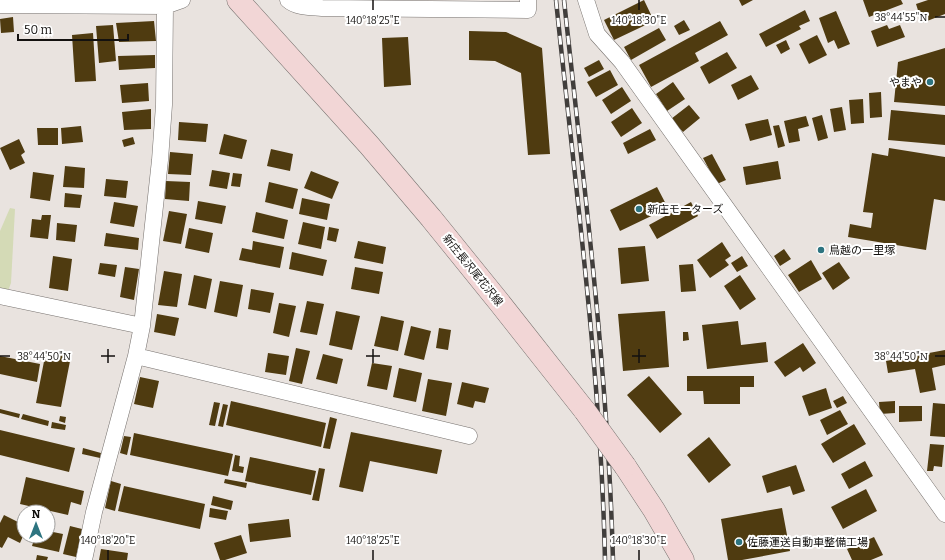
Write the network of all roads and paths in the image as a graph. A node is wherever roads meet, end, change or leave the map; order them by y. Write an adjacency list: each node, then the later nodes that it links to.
1 (182, 0): 7 (street)
2 (238, 0): 14 (main road, 新庄長沢尾花沢線, bridge)
3 (288, 0): 4 (street)
4 (528, 0)
5 (586, 0): 12 (street)
6 (0, 5): 7 (street)
7 (165, 6): 9 (street)
8 (0, 296): 9 (street)
9 (142, 326): 10 (street)
10 (136, 356): 11 (street); 13 (street)
11 (469, 436)
12 (945, 514)
13 (84, 560)
14 (683, 560)

